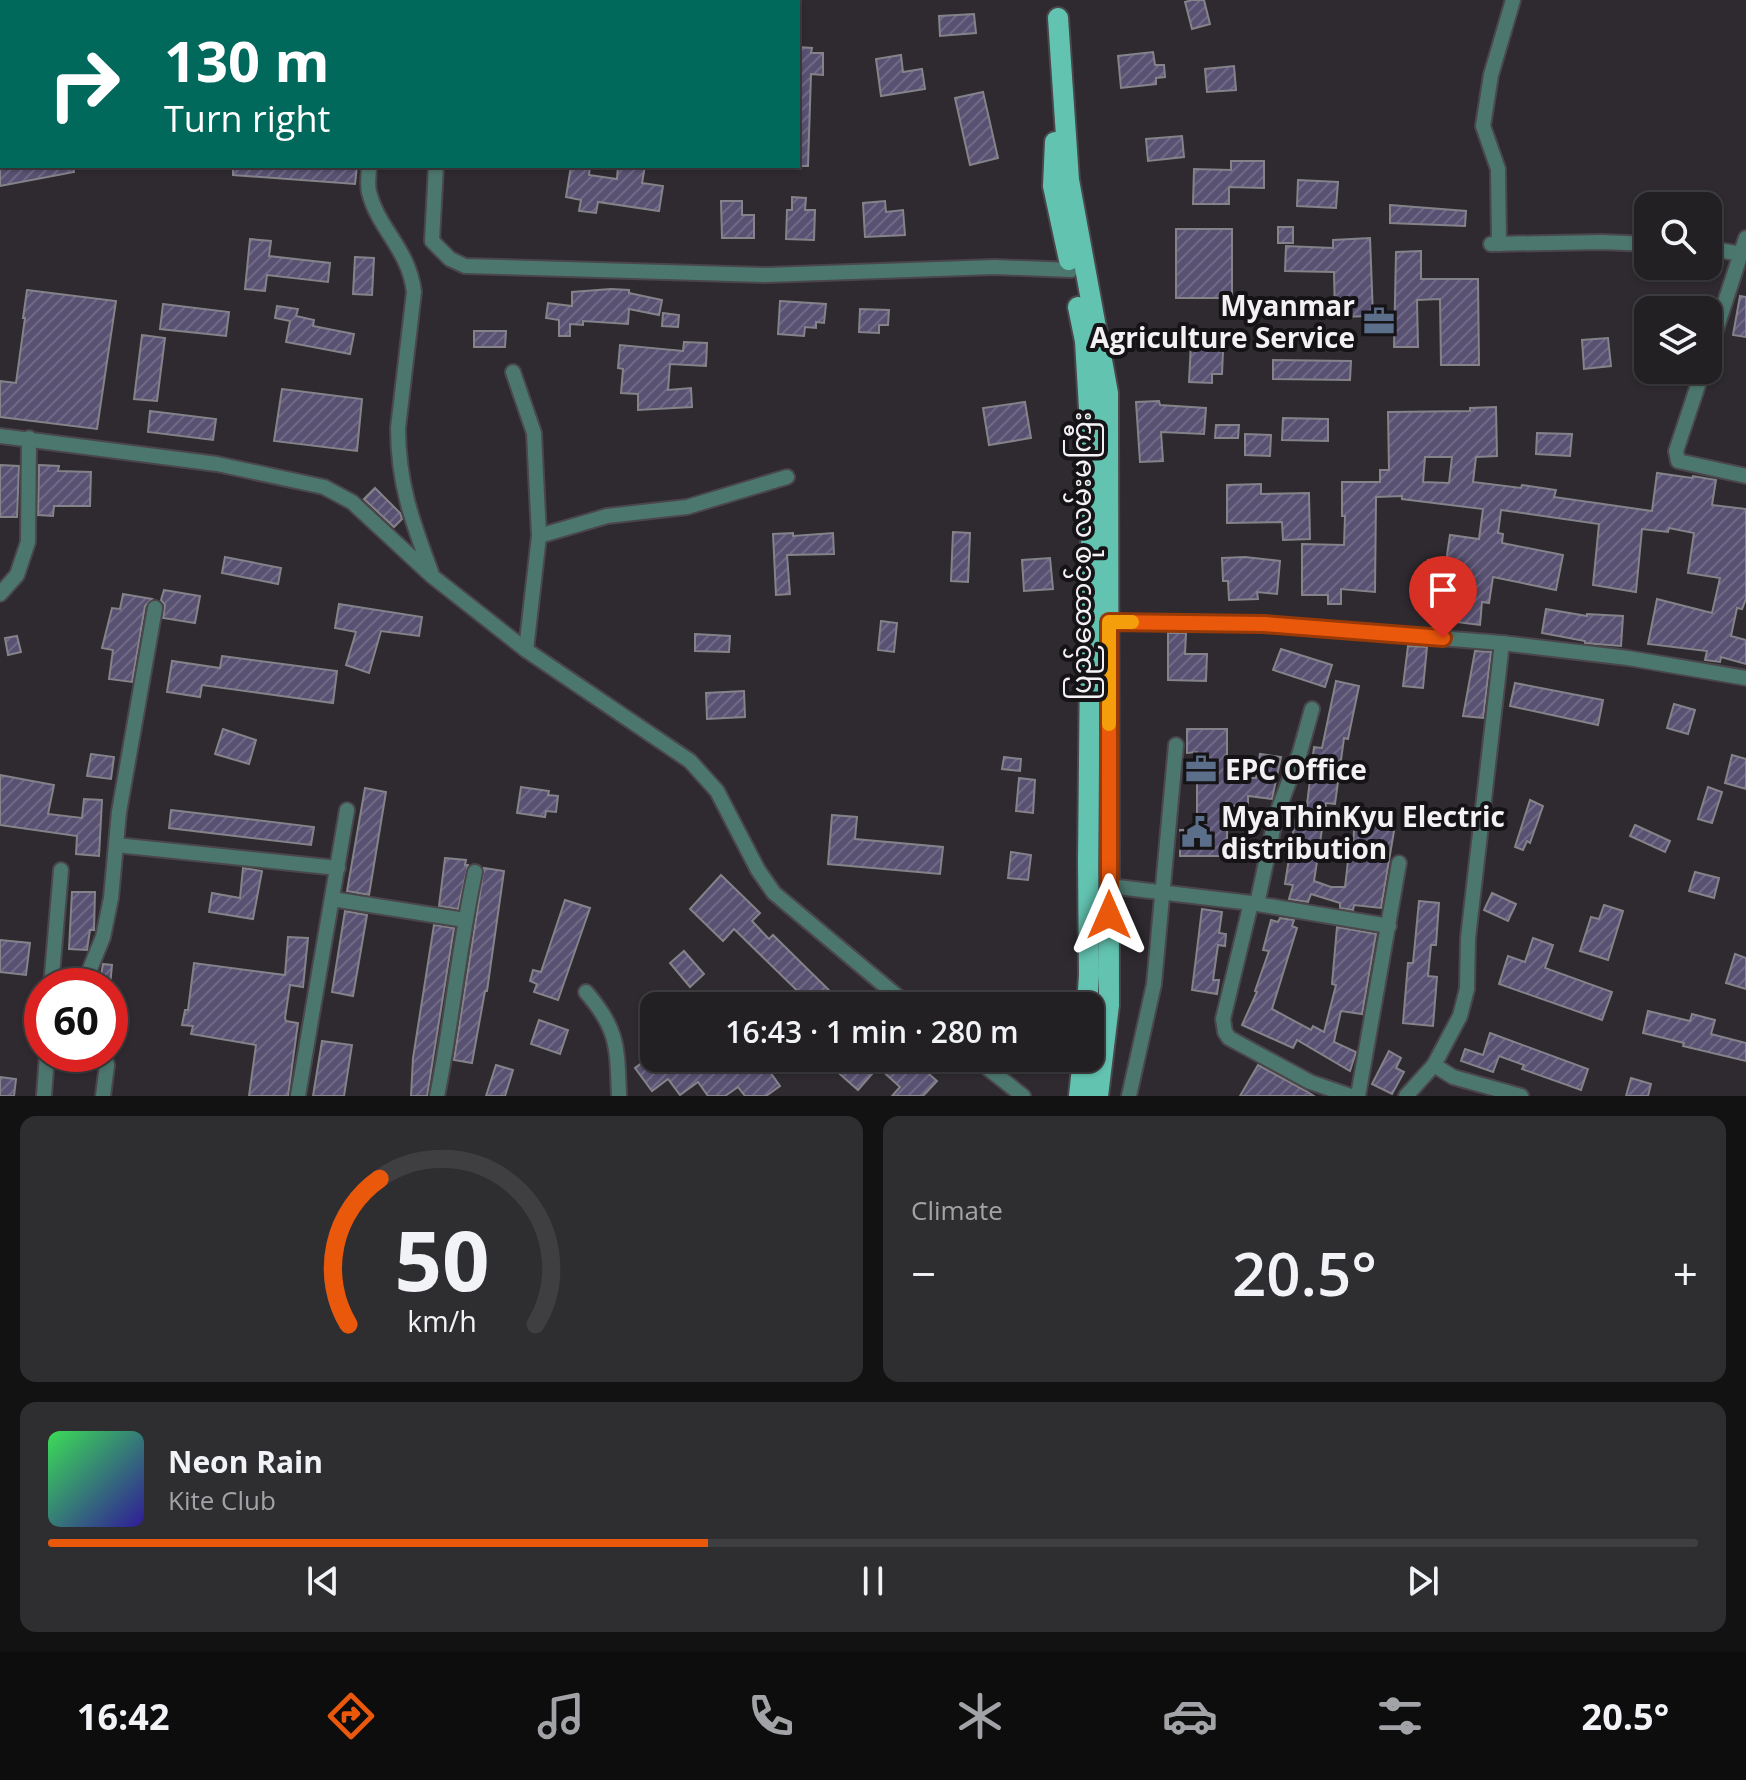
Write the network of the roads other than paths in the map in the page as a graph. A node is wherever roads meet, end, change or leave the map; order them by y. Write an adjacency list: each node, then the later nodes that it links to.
1 (1513, 0): 5 (street)
2 (1060, 9): 8 (main road); 20 (main road, ပြည်ထောင်စု လမ်းမကြီး)
3 (369, 168): 17 (street)
4 (436, 168): 8 (street)
5 (1634, 243)
6 (1745, 243): 7 (street); 9 (street)
7 (1722, 246)
8 (1071, 270): 42 (main road)
9 (1722, 312)
10 (513, 372): 16 (street)
11 (1698, 384): 14 (street)
12 (0, 436): 13 (street)
13 (29, 438): 17 (street); 18 (street)
14 (1746, 476)
15 (787, 477): 16 (street)
16 (539, 536): 22 (street)
17 (432, 576): 22 (street)
18 (0, 594)
19 (155, 608): 27 (street)
20 (1109, 622): 21 (street); 32 (main road, ပြည်ထောင်စု လမ်းမကြီး)
21 (1502, 643): 23 (street); 43 (street)
22 (526, 650): 41 (street)
23 (1746, 678)
24 (1312, 709): 35 (street)
25 (1176, 745): 33 (street)
26 (347, 810): 29 (street)
27 (116, 845): 29 (street); 39 (street)
28 (1399, 863): 37 (street)
29 (338, 868): 34 (street)
30 (61, 870): 38 (street)
31 (475, 872): 36 (street)
32 (1109, 886): 33 (street); 55 (main road, ပြည်ထောင်စု လမ်းမကြီး)
33 (1163, 892): 35 (street); 56 (street)
34 (332, 899): 36 (street); 50 (street)
35 (1254, 904): 37 (street); 57 (street)
36 (465, 920): 51 (street)
37 (1389, 926): 58 (street)
38 (53, 968)
39 (90, 968)
40 (586, 992): 52 (street)
41 (892, 992)
42 (1087, 992)
43 (1434, 1065): 59 (street); 60 (street)
44 (46, 1072): 48 (street)
45 (106, 1072): 49 (street)
46 (993, 1072): 53 (street)
47 (1082, 1072): 54 (main road)
48 (44, 1096)
49 (103, 1096)
50 (298, 1096)
51 (437, 1096)
52 (619, 1096)
53 (1023, 1096)
54 (1079, 1096)
55 (1098, 1096)
56 (1129, 1096)
57 (1351, 1096)
58 (1358, 1096)
59 (1406, 1096)
60 (1521, 1096)

